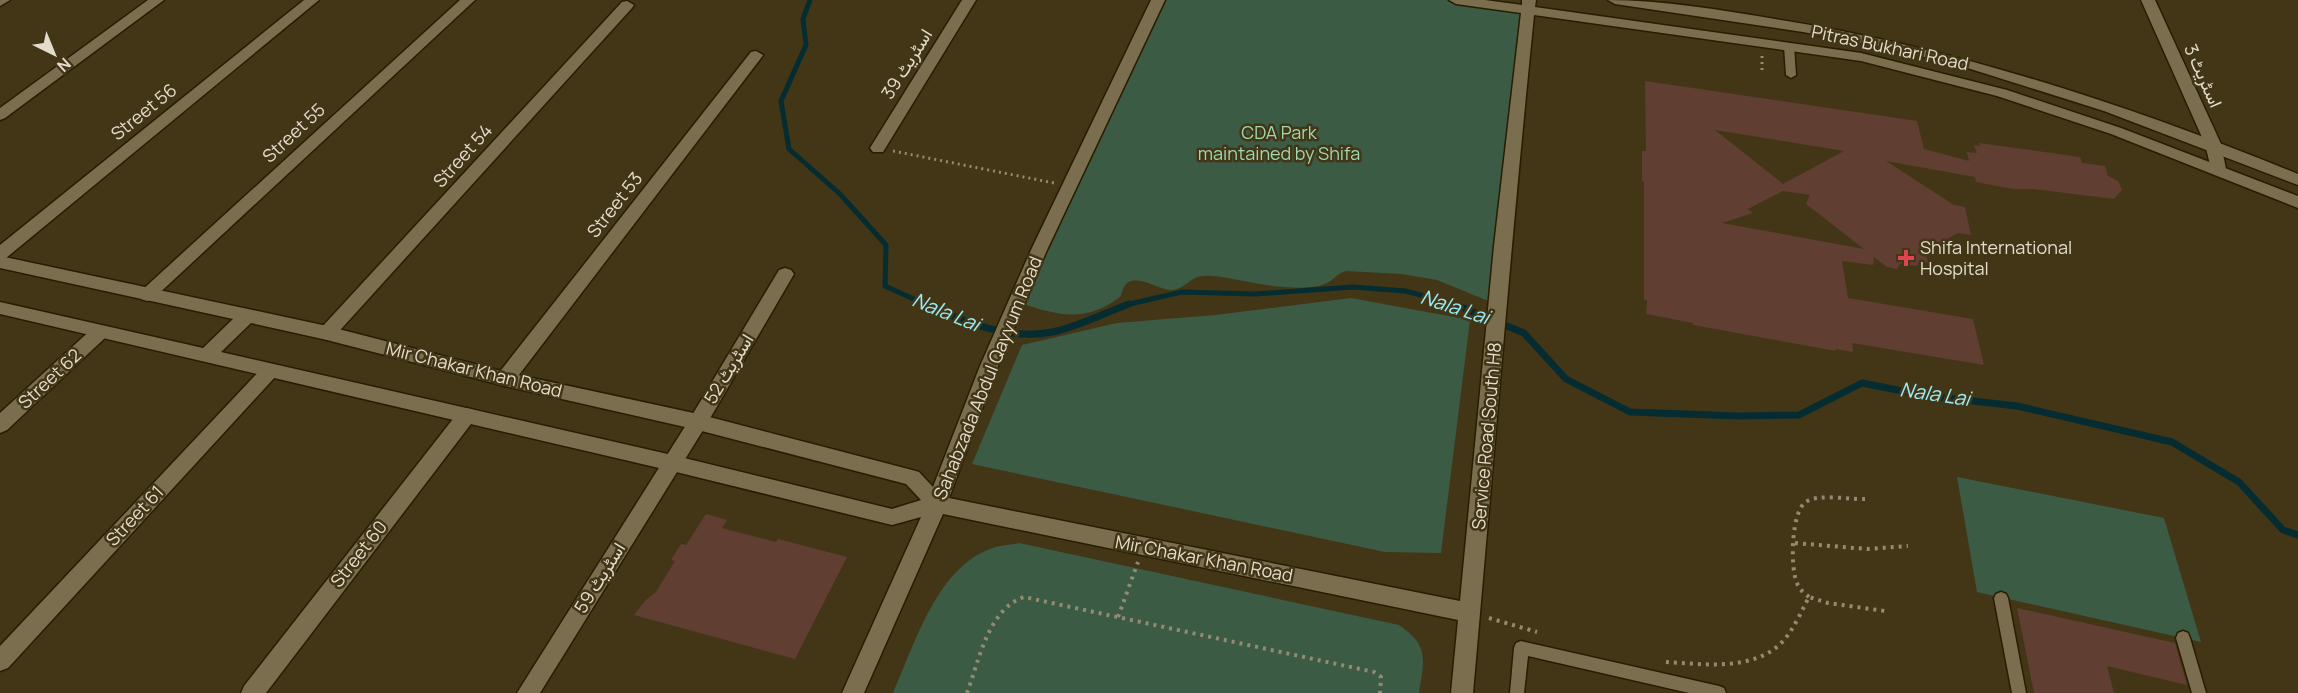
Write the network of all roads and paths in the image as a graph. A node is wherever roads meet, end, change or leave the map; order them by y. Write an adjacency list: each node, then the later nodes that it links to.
1 (158, 0): 14 (street)
2 (312, 0): 21 (street, Street 56)
3 (468, 0): 24 (street, Street 55)
4 (969, 0): 16 (street, اسٹریٹ 39)
5 (1158, 0): 19 (street, Sahabzada Abdul Qayyum Road)
6 (1456, 0): 10 (street, Pitras Bukhari Road)
7 (1615, 0): 15 (street, Pitras Bukhari Road)
8 (2148, 0): 15 (street, اسٹریٹ 3)
9 (627, 5): 28 (street, Street 54)
10 (1528, 5): 11 (street, Pitras Bukhari Road); 44 (street, Service Road South H8)
11 (1789, 46): 13 (lane); 17 (street, Pitras Bukhari Road)
12 (756, 55): 31 (street, Street 53)
13 (1791, 75)
14 (0, 115)
15 (2213, 144): 17 (street, اسٹریٹ 3); 18 (street, Pitras Bukhari Road)
16 (878, 148): 19 (path)
17 (2218, 169): 20 (street, Pitras Bukhari Road)
18 (2298, 180)
19 (1071, 187): 37 (street, Sahabzada Abdul Qayyum Road)
20 (2298, 202)
21 (0, 254)
22 (0, 262): 24 (street, Mir Chakar Khan Road)
23 (785, 274): 33 (street, اسٹریٹ 52)
24 (147, 295): 26 (street, Mir Chakar Khan Road)
25 (0, 308): 27 (street, Mir Chakar Khan Road)
26 (247, 316): 28 (street, Mir Chakar Khan Road); 29 (street)
27 (100, 332): 29 (street, Mir Chakar Khan Road); 34 (street, Street 62)
28 (327, 333): 31 (street, Mir Chakar Khan Road)
29 (206, 356): 30 (street, Mir Chakar Khan Road)
30 (270, 371): 32 (street, Mir Chakar Khan Road); 48 (street, Street 61)
31 (505, 379): 33 (street, Mir Chakar Khan Road)
32 (467, 416): 35 (street, Mir Chakar Khan Road); 50 (street, Street 60)
33 (698, 422): 35 (street, اسٹریٹ 52); 37 (street, Mir Chakar Khan Road)
34 (0, 425)
35 (672, 463): 37 (street, Mir Chakar Khan Road); 51 (street, اسٹریٹ 59)
36 (1866, 499): 38 (path)
37 (937, 504): 40 (street, Mir Chakar Khan Road); 52 (street, Sahabzada Abdul Qayyum Road)
38 (1795, 543): 39 (path); 41 (path)
39 (1908, 546)
40 (1143, 547): 44 (street, Mir Chakar Khan Road); 45 (path)
41 (1809, 597): 43 (path); 49 (path)
42 (2001, 598): 58 (lane)
43 (1885, 611)
44 (1471, 613): 46 (path); 55 (street, Service Road South H8)
45 (1118, 617): 53 (path); 54 (path)
46 (1539, 633)
47 (2183, 638): 59 (lane)
48 (0, 661)
49 (1663, 662)
50 (252, 693)
51 (528, 693)
52 (853, 693)
53 (967, 693)
54 (1380, 693)
55 (1462, 693)
56 (1517, 693): 57 (lane)
57 (1719, 693)
58 (2019, 693)
59 (2199, 693)

